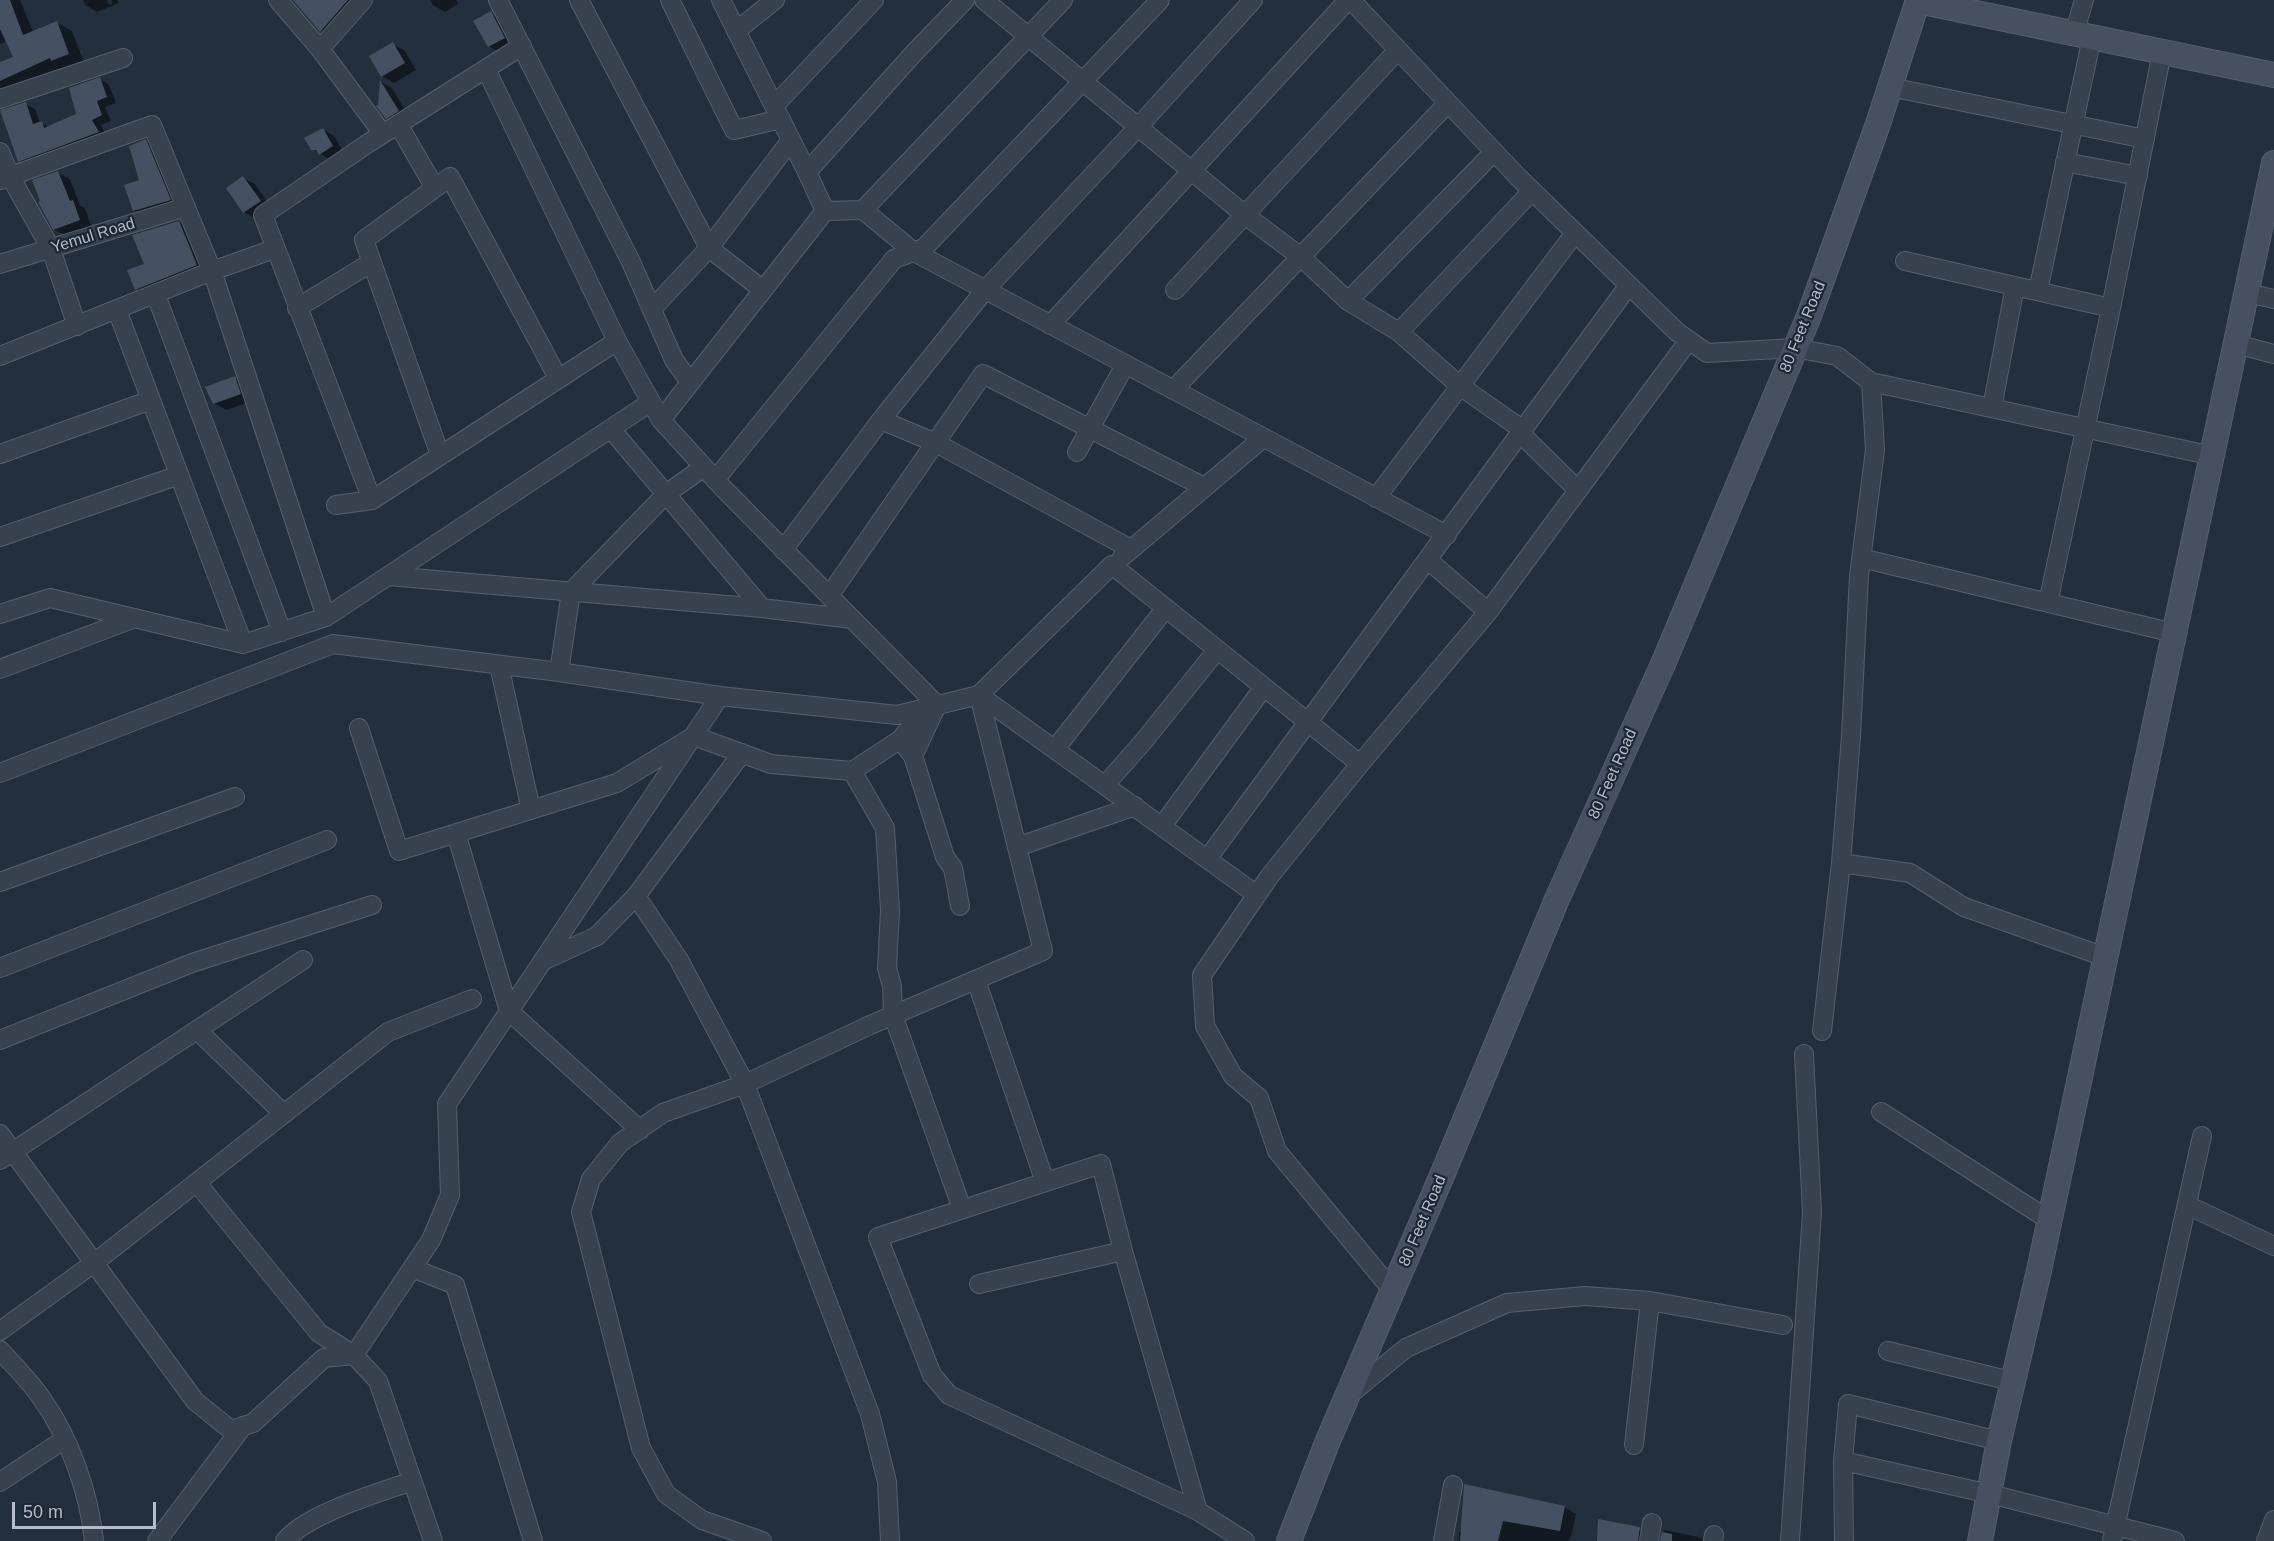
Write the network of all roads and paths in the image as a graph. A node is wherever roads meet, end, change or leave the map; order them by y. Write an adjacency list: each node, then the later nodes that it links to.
1 (278, 0): 21 (street)
2 (363, 0): 21 (street)
3 (498, 0): 20 (street)
4 (579, 0): 53 (street)
5 (670, 0): 31 (street)
6 (721, 0): 17 (street)
7 (775, 0): 17 (street)
8 (874, 0): 31 (street)
9 (965, 0): 42 (street)
10 (984, 0): 19 (street)
11 (1063, 0): 19 (street)
12 (1160, 0): 27 (street)
13 (1253, 0): 33 (street)
14 (1349, 0): 22 (street); 41 (street)
15 (1918, 0): 18 (street); 28 (street, 80 Feet Road)
16 (2084, 0): 18 (street)
17 (736, 31): 31 (street)
18 (2083, 35): 23 (street); 32 (street)
19 (1028, 37): 27 (street); 48 (street)
20 (522, 46): 25 (street); 74 (street)
21 (320, 49): 34 (street)
22 (1398, 50): 30 (street); 50 (street)
23 (2162, 52): 26 (street); 35 (street)
24 (123, 58): 29 (street)
25 (486, 69): 34 (street); 80 (street)
26 (2274, 75)
27 (1082, 81): 33 (street); 56 (street)
28 (1890, 87): 32 (street); 82 (street, 80 Feet Road)
29 (0, 99)
30 (1448, 103): 38 (street); 57 (street)
31 (778, 113): 36 (street)
32 (2073, 124): 35 (street); 39 (street)
33 (1139, 126): 41 (street); 65 (street)
34 (390, 129): 45 (street); 55 (street)
35 (2145, 139): 43 (street)
36 (791, 140): 42 (street); 53 (street)
37 (0, 152): 44 (street)
38 (1494, 152): 46 (street); 71 (street)
39 (2065, 162): 43 (street); 67 (street)
40 (2274, 163): 52 (street)
41 (1191, 170): 50 (street); 76 (street)
42 (807, 172): 49 (street)
43 (2138, 176): 73 (street)
44 (5, 178): 47 (street); 54 (street)
45 (435, 188): 59 (street); 86 (street)
46 (1532, 191): 51 (street); 78 (street)
47 (186, 207): 54 (street, Yemul Road); 61 (street)
48 (863, 210): 49 (street); 56 (street)
49 (825, 212): 64 (street)
50 (1245, 215): 57 (street); 66 (street)
51 (1575, 233): 62 (street); 89 (street)
52 (2265, 246): 68 (street)
53 (709, 248): 64 (street); 74 (street)
54 (51, 249): 60 (street, Yemul Road); 77 (street)
55 (274, 249): 61 (street); 72 (street)
56 (914, 252): 65 (street); 106 (street)
57 (1301, 256): 71 (street); 90 (street)
58 (1905, 261): 63 (street)
59 (372, 262): 72 (street); 104 (street)
60 (0, 264)
61 (213, 271): 69 (street); 129 (street)
62 (1629, 285): 79 (street); 99 (street)
63 (2016, 286): 67 (street); 93 (street)
64 (762, 290): 87 (street)
65 (985, 290): 76 (street); 95 (street)
66 (1175, 290)
67 (2038, 291): 73 (street)
68 (2247, 293): 70 (street); 81 (street)
69 (156, 295): 75 (street); 132 (street)
70 (2274, 299)
71 (1348, 301): 78 (street)
72 (297, 308): 112 (street)
73 (2111, 308): 96 (street)
74 (652, 309): 87 (street)
75 (117, 310): 77 (street); 91 (street)
76 (1050, 325): 85 (street)
77 (77, 326): 84 (street)
78 (1399, 332): 89 (street)
79 (1689, 340): 82 (street); 109 (street)
80 (617, 341): 86 (street); 92 (street)
81 (2236, 344): 83 (street); 105 (street)
82 (1796, 348): 88 (street); 197 (street, 80 Feet Road)
83 (2274, 354)
84 (0, 356)
85 (1125, 365): 90 (street); 98 (street)
86 (558, 378): 104 (street)
87 (690, 382): 94 (street)
88 (1871, 382): 93 (street); 118 (street)
89 (1460, 386): 99 (street); 111 (street)
90 (1173, 390): 100 (street)
91 (151, 400): 103 (street); 107 (street)
92 (651, 402): 94 (street); 97 (street)
93 (1992, 408): 96 (street)
94 (661, 420): 106 (street)
95 (880, 420): 101 (street); 117 (street)
96 (2084, 428): 105 (street); 124 (street)
97 (611, 429): 110 (street); 121 (street)
98 (1089, 429): 101 (street); 102 (street); 108 (street)
99 (1523, 430): 109 (street); 114 (street)
100 (1263, 438): 108 (street); 111 (street)
101 (936, 443): 116 (street); 123 (street)
102 (1077, 452)
103 (0, 454)
104 (440, 455): 112 (street)
105 (2213, 456): 133 (street)
106 (710, 473): 110 (street); 117 (street)
107 (179, 475): 115 (street); 134 (street)
108 (1204, 488): 116 (street)
109 (1578, 490): 127 (street)
110 (666, 494): 122 (street); 125 (street)
111 (1376, 498): 114 (street)
112 (372, 500): 113 (street)
113 (336, 505)
114 (1447, 535): 119 (street)
115 (0, 537)
116 (1131, 549): 120 (street)
117 (783, 550): 123 (street)
118 (1861, 558): 124 (street); 162 (street)
119 (1428, 560): 127 (street); 143 (street)
120 (1112, 565): 126 (street); 140 (street)
121 (389, 576): 122 (street); 129 (street)
122 (571, 592): 125 (street); 138 (street)
123 (829, 596): 131 (street)
124 (2048, 603): 133 (street)
125 (762, 608): 131 (street)
126 (1165, 609): 135 (street); 147 (street)
127 (1488, 612): 150 (street)
128 (0, 614): 130 (street)
129 (326, 617): 132 (street)
130 (135, 618): 134 (street); 137 (street)
131 (852, 619): 142 (street)
132 (282, 632): 134 (street)
133 (2174, 633): 168 (street)
134 (243, 644)
135 (1217, 650): 139 (street); 153 (street)
136 (499, 665): 138 (street); 152 (street); 156 (street)
137 (0, 669)
138 (559, 672): 141 (street)
139 (1264, 687): 143 (street); 157 (street)
140 (978, 695): 142 (street); 147 (street); 160 (street)
141 (720, 696): 142 (street); 145 (street)
142 (930, 707): 146 (street); 149 (street)
143 (1308, 723): 150 (street); 161 (street)
144 (359, 728): 158 (street)
145 (694, 736): 148 (street); 156 (street); 170 (street)
146 (901, 739): 149 (street); 151 (street)
147 (1055, 749): 153 (street)
148 (742, 753): 151 (street); 165 (street)
149 (913, 756): 167 (street)
150 (1360, 765): 164 (street)
151 (852, 771): 175 (street)
152 (0, 773)
153 (1105, 785): 155 (street)
154 (235, 797): 163 (street)
155 (1134, 806): 157 (street); 160 (street)
156 (531, 810): 158 (street)
157 (1162, 826): 161 (street)
158 (456, 833): 174 (street)
159 (327, 840): 171 (street)
160 (1017, 848): 172 (street)
161 (1208, 858): 164 (street)
162 (1841, 863): 168 (street); 177 (street)
163 (0, 882)
164 (1257, 895): 197 (street)
165 (636, 897): 170 (street); 180 (street)
166 (372, 905): 178 (street)
167 (960, 906)
168 (2105, 957): 191 (street)
169 (303, 960): 176 (street)
170 (543, 961): 174 (street)
171 (0, 968)
172 (976, 980): 175 (street); 187 (street)
173 (472, 999): 182 (street)
174 (509, 1011): 183 (street); 195 (street)
175 (893, 1016): 180 (street); 190 (street)
176 (197, 1030): 182 (street); 186 (street)
177 (1822, 1031)
178 (0, 1040)
179 (1804, 1054): 228 (street)
180 (745, 1084): 183 (street); 224 (street)
181 (1881, 1112): 191 (street)
182 (285, 1114): 188 (street)
183 (640, 1130): 223 (street)
184 (0, 1134): 186 (street)
185 (2202, 1136): 189 (street)
186 (6, 1155): 194 (street)
187 (1045, 1182): 190 (street); 193 (street)
188 (196, 1183): 194 (street); 203 (street)
189 (2187, 1206): 192 (street); 217 (street)
190 (962, 1209): 215 (street)
191 (2049, 1220): 204 (street)
192 (2274, 1246)
193 (1123, 1251): 196 (street); 215 (street)
194 (94, 1263): 200 (street); 206 (street)
195 (412, 1268): 203 (street); 222 (street)
196 (979, 1284)
197 (1393, 1291): 205 (street, 80 Feet Road)
198 (1650, 1301): 199 (street); 205 (street); 209 (street)
199 (1783, 1324)
200 (0, 1331)
201 (0, 1350): 207 (street)
202 (1888, 1351): 204 (street)
203 (354, 1355): 206 (street); 211 (street)
204 (2015, 1382): 208 (street)
205 (1348, 1396): 226 (street, 80 Feet Road)
206 (243, 1426): 219 (street)
207 (64, 1439): 212 (street); 218 (street)
208 (1999, 1441): 210 (street); 214 (street)
209 (1634, 1445)
210 (1843, 1461): 214 (street); 229 (street)
211 (412, 1481): 220 (street); 221 (street)
212 (0, 1482)
213 (1453, 1485): 227 (street)
214 (1990, 1494): 217 (street); 230 (street)
215 (1198, 1511): 225 (street)
216 (2274, 1520): 232 (street)
217 (2114, 1533): 231 (street)
218 (94, 1541)
219 (157, 1541)
220 (285, 1541)
221 (433, 1541)
222 (533, 1541)
223 (762, 1541)
224 (890, 1541)
225 (1245, 1541)
226 (1289, 1541)
227 (1443, 1541)
228 (1790, 1541)
229 (1844, 1541)
230 (1980, 1541)
231 (2175, 1541)
232 (2266, 1541)

